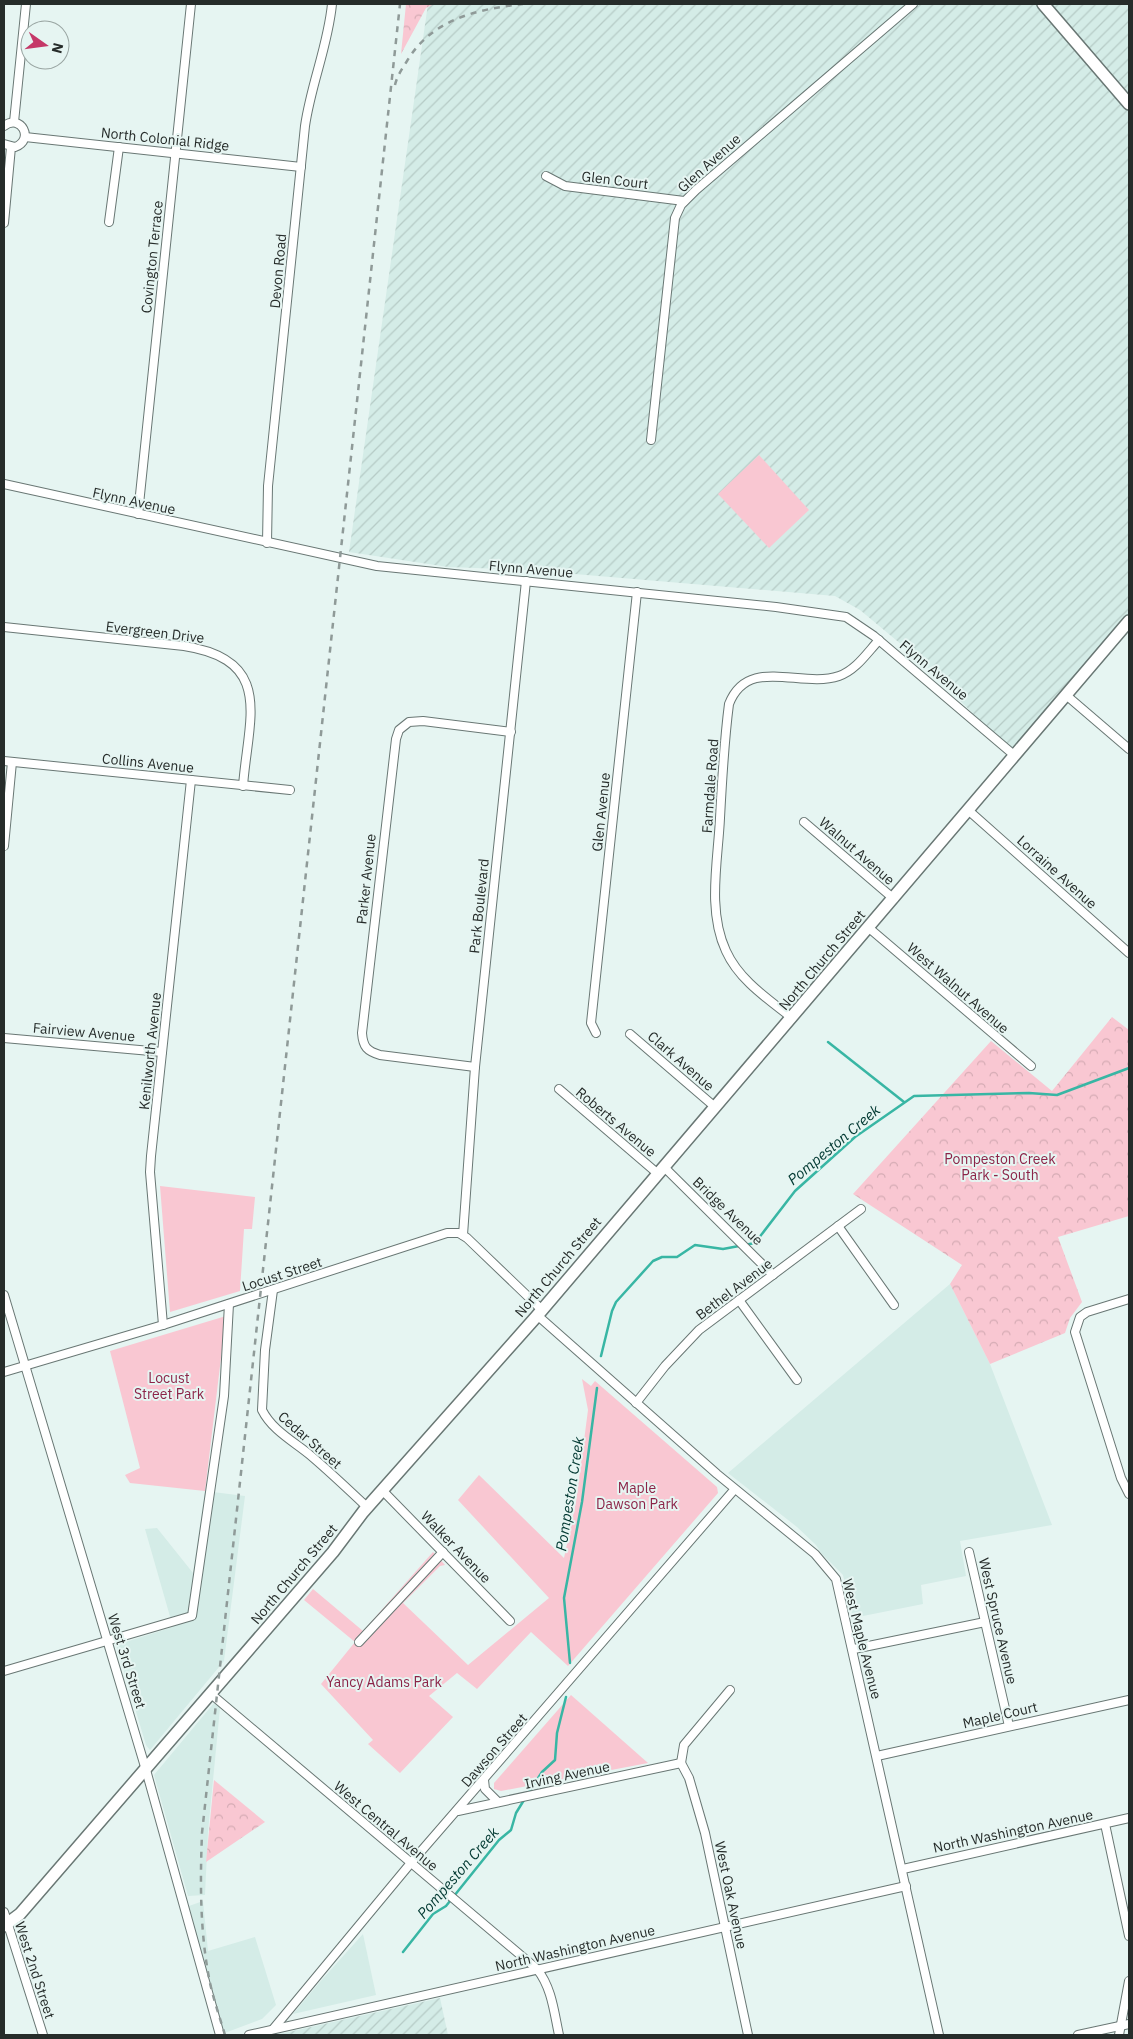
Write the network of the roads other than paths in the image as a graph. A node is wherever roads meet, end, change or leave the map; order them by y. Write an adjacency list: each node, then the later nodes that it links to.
1 (26, 4): 7 (street)
2 (191, 4): 12 (street, Covington Terrace)
3 (332, 4): 13 (street, Devon Road)
4 (913, 4): 15 (street, Glen Avenue)
5 (1043, 4): 6 (main road)
6 (1129, 104)
7 (14, 122): 8 (street); 9 (street)
8 (4, 126)
9 (26, 137): 10 (street); 11 (street, North Colonial Ridge)
10 (8, 145): 17 (street)
11 (120, 147): 12 (street, North Colonial Ridge); 16 (street)
12 (176, 153): 13 (street, North Colonial Ridge); 20 (street, Covington Terrace)
13 (301, 166): 21 (street, Devon Road)
14 (546, 176): 15 (street, Glen Court)
15 (684, 202): 18 (street, Glen Avenue)
16 (109, 222)
17 (4, 223)
18 (651, 440)
19 (4, 484): 20 (street, Flynn Avenue)
20 (138, 514): 21 (street, Flynn Avenue)
21 (267, 543): 22 (street, Flynn Avenue)
22 (526, 581): 23 (street, Flynn Avenue); 28 (street, Park Boulevard)
23 (637, 592): 26 (street, Flynn Avenue); 43 (street, Glen Avenue)
24 (1129, 621): 27 (main road, North Church Street)
25 (4, 627): 34 (street, Evergreen Drive)
26 (878, 640): 30 (street, Flynn Avenue); 42 (street, Farmdale Road)
27 (1066, 695): 29 (street); 30 (main road, North Church Street)
28 (511, 732): 48 (street, Park Boulevard); 48 (street, Parker Avenue)
29 (1129, 749)
30 (1014, 755): 36 (main road, North Church Street)
31 (4, 761): 32 (street, Collins Avenue)
32 (12, 762): 33 (street, Collins Avenue); 38 (street)
33 (191, 780): 34 (street, Collins Avenue); 46 (street, Kenilworth Avenue)
34 (243, 786): 35 (street, Collins Avenue)
35 (290, 790)
36 (968, 810): 39 (main road, North Church Street); 41 (street, Lorraine Avenue)
37 (804, 822): 39 (street, Walnut Avenue)
38 (4, 846)
39 (894, 899): 40 (main road, North Church Street)
40 (869, 928): 42 (main road, North Church Street); 47 (street, West Walnut Avenue)
41 (1129, 953)
42 (792, 1018): 50 (main road, North Church Street)
43 (596, 1034)
44 (630, 1034): 50 (street, Clark Avenue)
45 (4, 1038): 46 (street, Fairview Avenue)
46 (162, 1052): 63 (street, Kenilworth Avenue)
47 (1031, 1066)
48 (475, 1067): 54 (street, Park Boulevard)
49 (559, 1089): 51 (street, Roberts Avenue)
50 (715, 1107): 51 (main road, North Church Street)
51 (661, 1170): 55 (street, Bridge Avenue); 62 (main road, North Church Street)
52 (861, 1209): 53 (street, Bethel Avenue)
53 (838, 1226): 55 (street, Bethel Avenue); 61 (street)
54 (462, 1235): 56 (street, Locust Street); 62 (street)
55 (774, 1274): 59 (street, Bethel Avenue)
56 (273, 1290): 60 (street, Locust Street); 71 (street, Cedar Street)
57 (4, 1295): 64 (street, West 3rd Street)
58 (1129, 1299): 70 (street)
59 (739, 1300): 66 (street); 67 (street, Bethel Avenue)
60 (229, 1304): 63 (street, Locust Street); 76 (street)
61 (894, 1305)
62 (540, 1313): 67 (street, West Maple Avenue); 69 (main road, North Church Street)
63 (163, 1325): 64 (street, Locust Street)
64 (26, 1367): 65 (street, Locust Street); 76 (street, West 3rd Street)
65 (4, 1372)
66 (797, 1380)
67 (636, 1403): 68 (street, West Maple Avenue)
68 (734, 1490): 78 (street, West Maple Avenue); 87 (street, Dawson Street)
69 (383, 1491): 71 (main road, North Church Street); 72 (street, Walker Avenue)
70 (1129, 1494)
71 (368, 1508): 81 (main road, North Church Street)
72 (443, 1552): 74 (street, Walker Avenue); 77 (street)
73 (969, 1552): 75 (street, West Spruce Avenue)
74 (510, 1621)
75 (985, 1622): 78 (street); 83 (street, West Spruce Avenue)
76 (108, 1640): 79 (street); 86 (street, West 3rd Street)
77 (359, 1642)
78 (854, 1649): 84 (street, West Maple Avenue)
79 (4, 1671)
80 (730, 1690): 85 (street)
81 (211, 1694): 86 (main road, North Church Street); 92 (street, West Central Avenue)
82 (1129, 1700): 83 (street, Maple Court)
83 (1008, 1726): 84 (street, Maple Court)
84 (877, 1756): 93 (street, West Maple Avenue)
85 (681, 1763): 88 (street, Irving Avenue); 97 (street, West Oak Avenue)
86 (146, 1770): 96 (main road, North Church Street); 104 (street, West 3rd Street)
87 (484, 1780): 88 (street); 89 (street, Dawson Street)
88 (498, 1802): 89 (street, Irving Avenue)
89 (458, 1811): 92 (street, Dawson Street)
90 (1129, 1818): 91 (street, North Washington Avenue)
91 (1105, 1824): 93 (street, North Washington Avenue); 98 (street)
92 (410, 1864): 99 (street, West Central Avenue); 102 (street, Dawson Street)
93 (902, 1869): 94 (street, West Maple Avenue)
94 (906, 1886): 97 (street, North Washington Avenue); 108 (street, West Maple Avenue)
95 (4, 1912): 96 (street, West 2nd Street)
96 (6, 1925): 103 (street, West 2nd Street)
97 (725, 1927): 99 (street, North Washington Avenue); 107 (street, West Oak Avenue)
98 (1129, 1936)
99 (537, 1969): 102 (street, North Washington Avenue); 106 (street, West Central Avenue)
100 (1129, 1981): 101 (street)
101 (1125, 2025): 109 (street); 110 (street)
102 (274, 2028): 105 (street, North Washington Avenue)
103 (43, 2035)
104 (220, 2035)
105 (250, 2035)
106 (560, 2035)
107 (748, 2035)
108 (939, 2035)
109 (1078, 2035)
110 (1119, 2035)

